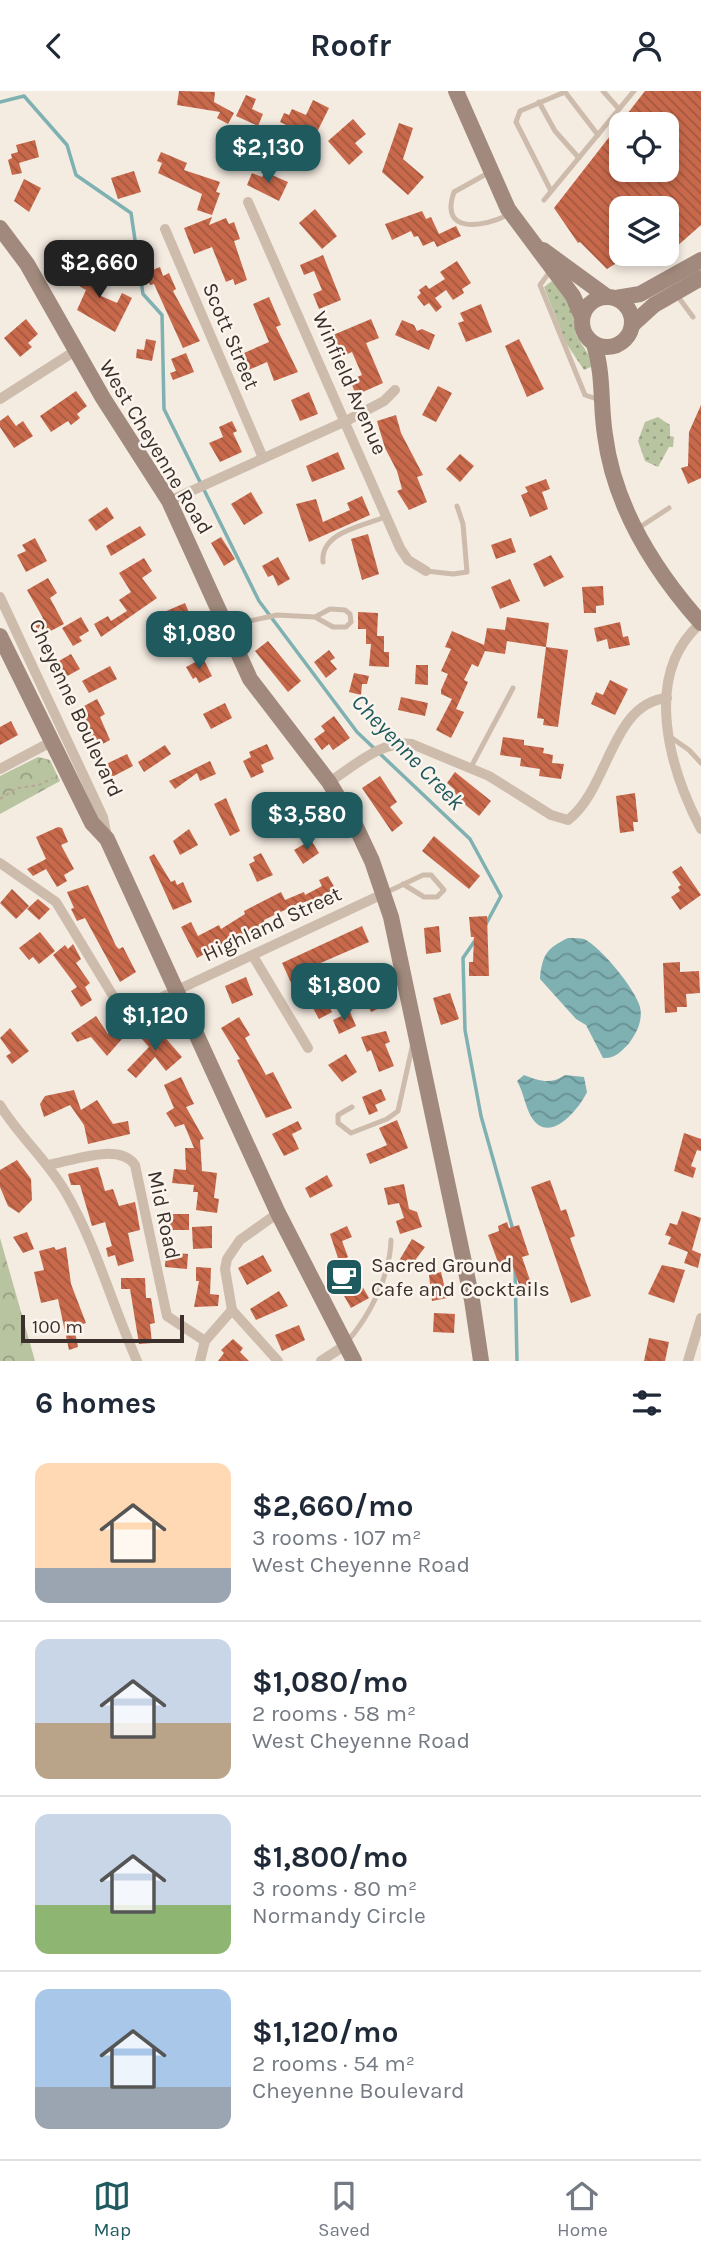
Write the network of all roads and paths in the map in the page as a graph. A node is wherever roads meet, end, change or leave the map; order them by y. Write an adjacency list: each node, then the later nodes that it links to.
1 (457, 91): 8 (street)
2 (604, 91): 5 (lane)
3 (634, 91): 5 (lane)
4 (539, 102): 6 (lane); 7 (lane); 9 (lane)
5 (619, 109): 6 (lane)
6 (598, 135): 7 (lane)
7 (579, 158): 9 (lane)
8 (492, 171): 12 (street); 12 (lane)
9 (551, 191): 10 (lane)
10 (544, 200)
11 (248, 202): 31 (street, Winfield Avenue)
12 (511, 213): 15 (street)
13 (0, 228): 26 (street, West Cheyenne Road)
14 (165, 229): 32 (street, Scott Street)
15 (528, 237): 17 (street); 20 (street)
16 (701, 260): 20 (street)
17 (551, 270): 21 (street); 30 (lane)
18 (701, 278): 19 (street)
19 (675, 293): 22 (lane); 23 (street)
20 (611, 297): 21 (street); 23 (street)
21 (582, 317): 24 (street)
22 (693, 317)
23 (632, 325): 25 (street)
24 (594, 345): 25 (street); 27 (street)
25 (619, 345): 27 (street)
26 (75, 351): 29 (street); 33 (street, West Cheyenne Road)
27 (603, 380): 30 (street)
28 (395, 390): 31 (street)
29 (0, 399)
30 (603, 401): 37 (street)
31 (346, 422): 32 (street); 36 (street, Winfield Avenue)
32 (263, 457): 33 (street)
33 (169, 502): 43 (street, West Cheyenne Road)
34 (457, 506): 39 (lane)
35 (669, 509): 37 (lane)
36 (386, 517): 38 (lane); 39 (street, Winfield Avenue)
37 (636, 530): 42 (street)
38 (323, 562)
39 (426, 571)
40 (0, 597): 56 (street, Cheyenne Boulevard)
41 (315, 617): 41 (lane); 43 (lane)
42 (701, 623): 46 (street)
43 (224, 627): 53 (street, West Cheyenne Road)
44 (0, 636): 48 (street, Cheyenne Boulevard)
45 (513, 688): 50 (lane)
46 (667, 698): 47 (street); 50 (street)
47 (669, 736): 49 (lane); 55 (street)
48 (51, 742): 51 (street); 52 (street, Cheyenne Boulevard)
49 (701, 764)
50 (471, 767): 53 (street)
51 (0, 769)
52 (66, 770): 54 (path); 56 (street, Cheyenne Boulevard)
53 (329, 782): 59 (street, West Cheyenne Road)
54 (0, 799)
55 (701, 829)
56 (107, 839): 61 (street, Cheyenne Boulevard)
57 (0, 863): 61 (street, Highland Street)
58 (403, 884): 58 (lane); 59 (lane)
59 (385, 893): 60 (street, Highland Street); 62 (street, West Cheyenne Road)
60 (253, 956): 61 (street, Highland Street); 63 (street)
61 (175, 989): 67 (street, Cheyenne Boulevard)
62 (415, 1041): 65 (lane); 78 (street, West Cheyenne Road)
63 (308, 1048)
64 (0, 1105): 66 (street)
65 (352, 1107)
66 (48, 1165): 71 (street, Mid Road); 73 (street)
67 (278, 1213): 69 (street); 72 (street, Cheyenne Boulevard)
68 (391, 1240): 72 (lane)
69 (232, 1310): 71 (street); 75 (street)
70 (701, 1318): 79 (street)
71 (205, 1342): 74 (street)
72 (344, 1346): 76 (street); 77 (street, Cheyenne Boulevard)
73 (137, 1361)
74 (200, 1361)
75 (278, 1361)
76 (321, 1361)
77 (354, 1361)
78 (481, 1361)
79 (688, 1361)

